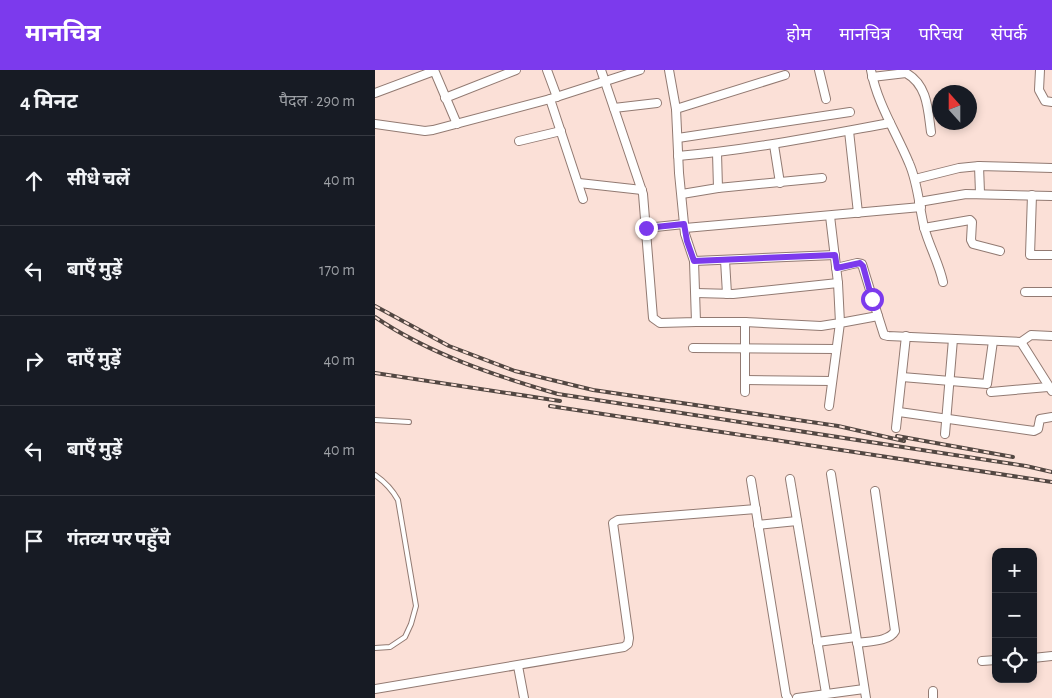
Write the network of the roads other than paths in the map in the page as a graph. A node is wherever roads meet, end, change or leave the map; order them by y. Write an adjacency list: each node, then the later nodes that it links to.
1 (434, 70): 12 (street); 13 (street)
2 (516, 70): 13 (street)
3 (547, 70): 14 (street)
4 (601, 70): 11 (street)
5 (640, 70): 11 (street)
6 (669, 70): 19 (street)
7 (819, 70): 15 (street)
8 (1040, 70): 16 (street)
9 (872, 74): 21 (street); 26 (street)
10 (785, 75): 19 (street)
11 (605, 81): 14 (street); 18 (street)
12 (375, 93)
13 (445, 98): 23 (street)
14 (553, 98): 23 (street); 24 (street)
15 (826, 99)
16 (1052, 102)
17 (657, 104): 18 (street)
18 (614, 108): 39 (street)
19 (676, 109): 27 (street)
20 (850, 112): 27 (street)
21 (889, 123): 25 (street); 35 (street)
22 (375, 124): 23 (street)
23 (457, 124)
24 (561, 131): 28 (street); 37 (street)
25 (849, 131): 29 (street); 46 (street)
26 (931, 132)
27 (678, 138): 31 (street)
28 (519, 141)
29 (774, 145): 30 (street); 36 (street)
30 (717, 153): 31 (street); 38 (street)
31 (678, 156): 41 (street)
32 (979, 166): 33 (street); 35 (street); 40 (street)
33 (1052, 168)
34 (822, 178): 36 (street)
35 (915, 179): 45 (street)
36 (780, 182): 38 (street)
37 (579, 183): 39 (street); 44 (street)
38 (718, 188): 41 (street)
39 (642, 190): 49 (street)
40 (980, 193): 42 (street); 45 (street)
41 (681, 194): 48 (street)
42 (1032, 196): 43 (street); 53 (street)
43 (1052, 196)
44 (583, 199)
45 (920, 205): 46 (street); 50 (street)
46 (858, 213): 47 (street)
47 (830, 216): 48 (street); 52 (street)
48 (684, 226): 49 (street); 55 (street)
49 (646, 228): 64 (street)
50 (924, 228): 51 (street); 57 (street)
51 (1000, 251)
52 (835, 255): 54 (street); 56 (street)
53 (1052, 255)
54 (725, 260): 55 (street); 62 (street)
55 (694, 261): 61 (street)
56 (837, 268): 58 (street); 63 (street)
57 (943, 282)
58 (838, 283): 62 (street); 66 (street)
59 (1025, 292): 60 (street)
60 (1052, 292)
61 (696, 293): 62 (street); 64 (street)
62 (727, 294)
63 (878, 316): 66 (street); 67 (street)
64 (696, 322): 65 (street)
65 (745, 322): 66 (street); 74 (street)
66 (840, 324): 73 (street)
67 (906, 336): 69 (street); 75 (street)
68 (1052, 336): 71 (street)
69 (953, 339): 70 (street); 78 (street)
70 (993, 341): 71 (street); 78 (street)
71 (1021, 342): 79 (street)
72 (693, 348): 74 (street)
73 (836, 348): 74 (street); 77 (street)
74 (745, 349): 76 (street)
75 (902, 377): 78 (street); 83 (street)
76 (745, 380): 77 (street); 80 (street)
77 (832, 381): 82 (street)
78 (950, 381): 84 (street)
79 (1050, 389): 81 (street)
80 (745, 392)
81 (991, 392)
82 (829, 406)
83 (899, 412): 84 (street); 88 (street)
84 (946, 417): 85 (street); 89 (street)
85 (1052, 417)
86 (375, 420): 87 (lane)
87 (409, 422)
88 (896, 428)
89 (945, 434)
90 (831, 474): 98 (street)
91 (375, 475): 100 (lane)
92 (790, 479): 96 (street)
93 (751, 480): 95 (street)
94 (875, 491): 98 (street)
95 (756, 509): 97 (street); 105 (street)
96 (797, 521): 97 (street); 99 (street)
97 (758, 525): 111 (street)
98 (857, 640): 99 (street); 106 (street)
99 (817, 642): 108 (street)
100 (375, 648)
101 (1052, 656): 102 (street)
102 (1037, 658)
103 (992, 660): 104 (street)
104 (982, 661)
105 (518, 666): 107 (street); 110 (street)
106 (864, 688): 108 (street); 113 (street)
107 (375, 689)
108 (826, 693): 109 (street)
109 (811, 697): 112 (street)
110 (524, 698)
111 (788, 698)
112 (797, 698)
113 (866, 698)

